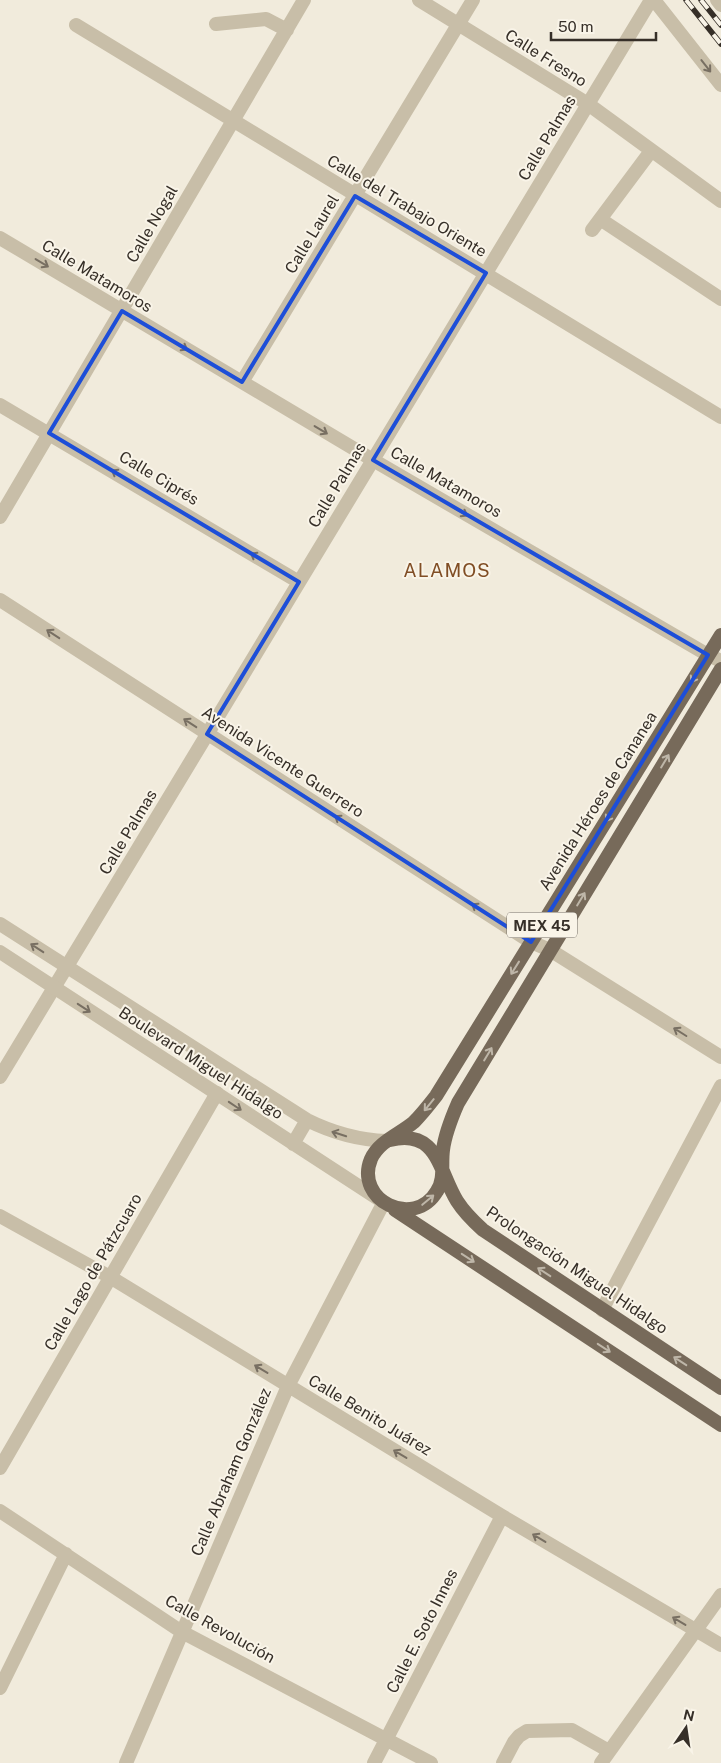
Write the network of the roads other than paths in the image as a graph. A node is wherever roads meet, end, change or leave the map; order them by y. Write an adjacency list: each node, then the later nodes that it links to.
1 (304, 0): 10 (street, Calle Nogal)
2 (419, 0): 9 (street, Calle Fresno)
3 (473, 0): 9 (street, Calle Laurel)
4 (653, 0): 11 (street, one-way to 11); 12 (street, Calle Palmas)
5 (717, 0): 6 (street)
6 (721, 5)
7 (216, 24): 10 (street)
8 (76, 25): 13 (street, Calle del Trabajo Oriente)
9 (458, 25): 12 (street, Calle Fresno); 15 (street, Calle Laurel)
10 (287, 30): 13 (street, Calle Nogal)
11 (721, 85)
12 (588, 104): 14 (street, Calle Fresno); 18 (street, Calle Palmas)
13 (233, 121): 15 (street, Calle del Trabajo Oriente); 20 (street, Calle Nogal)
14 (651, 151): 16 (street, Calle Fresno); 19 (street)
15 (355, 196): 18 (street, Calle del Trabajo Oriente); 21 (street, Calle Laurel)
16 (721, 201)
17 (0, 238): 20 (street, Calle Matamoros, one-way to 20)
18 (486, 273): 23 (street, Calle del Trabajo Oriente); 25 (street, Calle Palmas)
19 (721, 299)
20 (122, 311): 21 (street, Calle Matamoros, one-way to 21); 24 (street, Calle Nogal)
21 (242, 382): 25 (street, Calle Matamoros, one-way to 25)
22 (0, 404): 24 (street, Calle Ciprés)
23 (721, 417)
24 (49, 433): 26 (street, Calle Nogal); 27 (street, Calle Ciprés, one-way to 24)
25 (373, 460): 27 (street, Calle Palmas); 30 (street, Calle Matamoros, one-way to 30)
26 (0, 517)
27 (299, 582): 32 (street, Calle Palmas)
28 (0, 600): 32 (street, Avenida Vicente Guerrero, one-way to 28)
29 (721, 635): 30 (main road, Avenida Héroes de Cananea / MEX 45)
30 (715, 658): 34 (main road, Avenida Héroes de Cananea / MEX 45, one-way to 34)
31 (721, 669): 35 (main road, MEX 45, one-way to 31)
32 (208, 734): 34 (street, Avenida Vicente Guerrero, one-way to 32); 37 (street, Calle Palmas)
33 (0, 924): 37 (street, Boulevard Miguel Hidalgo, one-way to 33)
34 (531, 942): 35 (street, Avenida Vicente Guerrero); 44 (main road, Avenida Héroes de Cananea / MEX 45, one-way to 44)
35 (550, 950): 39 (street, Avenida Vicente Guerrero, one-way to 35); 46 (main road, MEX 45, one-way to 35)
36 (0, 952): 38 (street, Boulevard Miguel Hidalgo)
37 (66, 967): 38 (street, Calle Palmas); 43 (street, Boulevard Miguel Hidalgo)
38 (54, 988): 40 (street, Calle Palmas); 42 (street, Boulevard Miguel Hidalgo, one-way to 42)
39 (721, 1057)
40 (0, 1077)
41 (721, 1086): 50 (street)
42 (217, 1093): 45 (street, Boulevard Miguel Hidalgo, one-way to 45); 49 (street, Calle Lago de Pátzcuaro)
43 (307, 1120): 44 (street, Boulevard Miguel Hidalgo, one-way to 43); 45 (street)
44 (386, 1141): 46 (main road, Prolongación Miguel Hidalgo / MEX 45); 47 (main road, Avenida Héroes de Cananea / MEX 45)
45 (293, 1144): 47 (street, Boulevard Miguel Hidalgo)
46 (442, 1167): 47 (main road, MEX 45, one-way to 46); 50 (main road, Prolongación Miguel Hidalgo / MEX 45, one-way to 46)
47 (384, 1202): 51 (street, Calle Abraham González); 53 (main road, MEX 45, one-way to 53)
48 (0, 1216): 49 (street, Calle Benito Juárez)
49 (110, 1278): 51 (street, Calle Benito Juárez, one-way to 49); 54 (street, Calle Lago de Pátzcuaro)
50 (602, 1310): 52 (main road, Prolongación Miguel Hidalgo / MEX 45, one-way to 50)
51 (288, 1386): 56 (street, Calle Benito Juárez, one-way to 51); 60 (street, Calle Abraham González)
52 (721, 1388)
53 (721, 1425)
54 (0, 1468)
55 (0, 1511): 57 (street, Calle Revolución)
56 (502, 1516): 59 (street, Calle Benito Juárez, one-way to 56); 63 (street, Calle E. Soto Innes)
57 (66, 1554): 60 (street, Calle Revolución); 62 (street)
58 (721, 1595): 59 (street)
59 (696, 1631): 61 (street, Calle Benito Juárez); 64 (street)
60 (182, 1632): 63 (street, Calle Revolución); 65 (street, Calle Abraham González)
61 (721, 1644)
62 (0, 1688)
63 (386, 1739): 66 (street, Calle E. Soto Innes); 67 (street, Calle Revolución)
64 (609, 1751): 68 (street); 69 (street)
65 (126, 1763)
66 (374, 1763)
67 (432, 1763)
68 (503, 1763)
69 (601, 1763)

